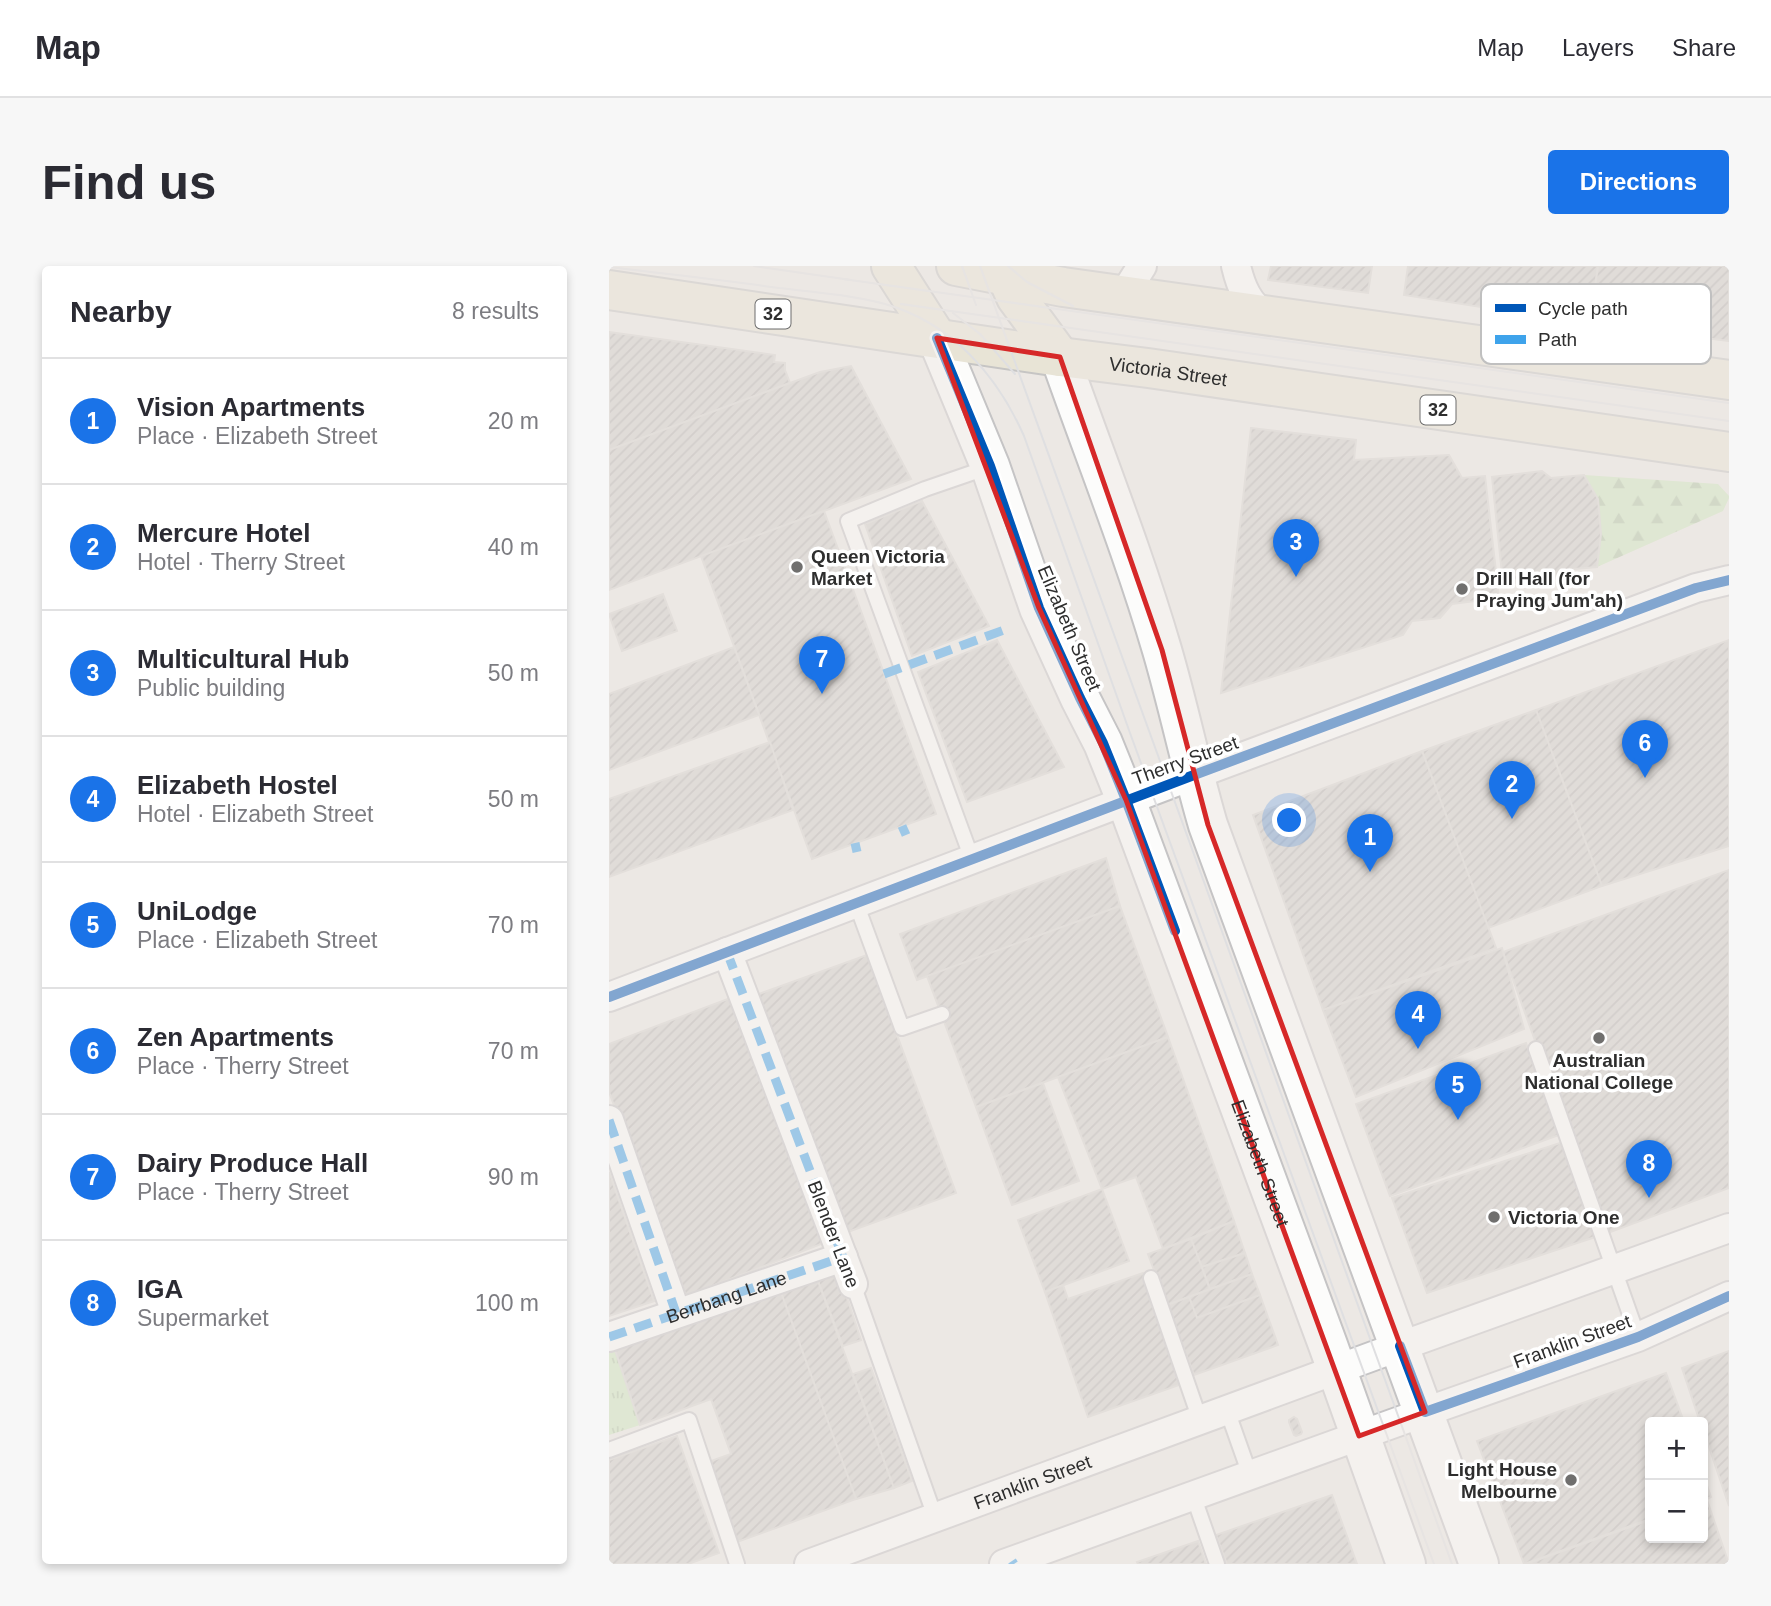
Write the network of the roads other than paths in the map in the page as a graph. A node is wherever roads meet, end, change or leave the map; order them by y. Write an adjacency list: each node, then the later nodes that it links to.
1 (891, 266): 10 (main road, Elizabeth Street)
2 (939, 266): 10 (main road, Elizabeth Street)
3 (956, 266): 5 (main road)
4 (1236, 266): 9 (street)
5 (1004, 271): 6 (main road); 12 (main road)
6 (1061, 277): 7 (main road); 12 (main road)
7 (1133, 281): 9 (main road)
8 (609, 290): 10 (main road, Victoria Street / 32)
9 (1266, 316): 11 (main road)
10 (937, 338): 12 (main road, Victoria Street / 32); 16 (street, Elizabeth Street)
11 (1481, 346)
12 (1060, 357): 15 (main road, Victoria Street / 32); 20 (street)
13 (1613, 364): 14 (main road)
14 (1729, 380)
15 (1729, 452)
16 (990, 466): 21 (street, Elizabeth Street); 22 (lane)
17 (1729, 569): 19 (street, Therry Street)
18 (1729, 580): 19 (street, Therry Street)
19 (1696, 588): 20 (street, Therry Street)
20 (1193, 775): 21 (street, Therry Street); 38 (street)
21 (1126, 800): 22 (street, Therry Street); 39 (street, Elizabeth Street)
22 (972, 859): 23 (street, Therry Street)
23 (856, 903): 24 (street, Therry Street); 26 (lane)
24 (727, 952): 25 (street, Therry Street); 30 (street, Blender Lane)
25 (609, 997)
26 (942, 1014)
27 (1536, 1049): 31 (lane)
28 (609, 1120): 35 (street)
29 (1729, 1228): 31 (street, Franklin Street)
30 (843, 1257): 33 (street, Blender Lane); 35 (street, Berrbang Lane)
31 (1614, 1269): 37 (lane); 38 (street, Franklin Street)
32 (1151, 1278): 42 (lane)
33 (853, 1284): 47 (lane, Blender Lane)
34 (1729, 1296): 37 (street, Franklin Street)
35 (676, 1314): 36 (street, Berrbang Lane)
36 (609, 1337)
37 (1638, 1337): 41 (street, Franklin Street)
38 (1400, 1346): 39 (street, Franklin Street); 41 (street)
39 (1337, 1370): 40 (street, Franklin Street); 43 (street, Elizabeth Street)
40 (1227, 1410): 42 (street, Franklin Street); 45 (lane)
41 (1425, 1412): 43 (street, Franklin Street); 53 (street)
42 (1200, 1420): 47 (street, Franklin Street)
43 (1359, 1436): 45 (street, Franklin Street); 52 (street, Elizabeth Street)
44 (609, 1450): 49 (lane)
45 (1250, 1475): 46 (street, Franklin Street)
46 (1193, 1495): 48 (street, Franklin Street); 51 (lane)
47 (935, 1517): 50 (street, Franklin Street)
48 (1010, 1563)
49 (737, 1564)
50 (809, 1564)
51 (1217, 1564)
52 (1406, 1564)
53 (1479, 1564)

